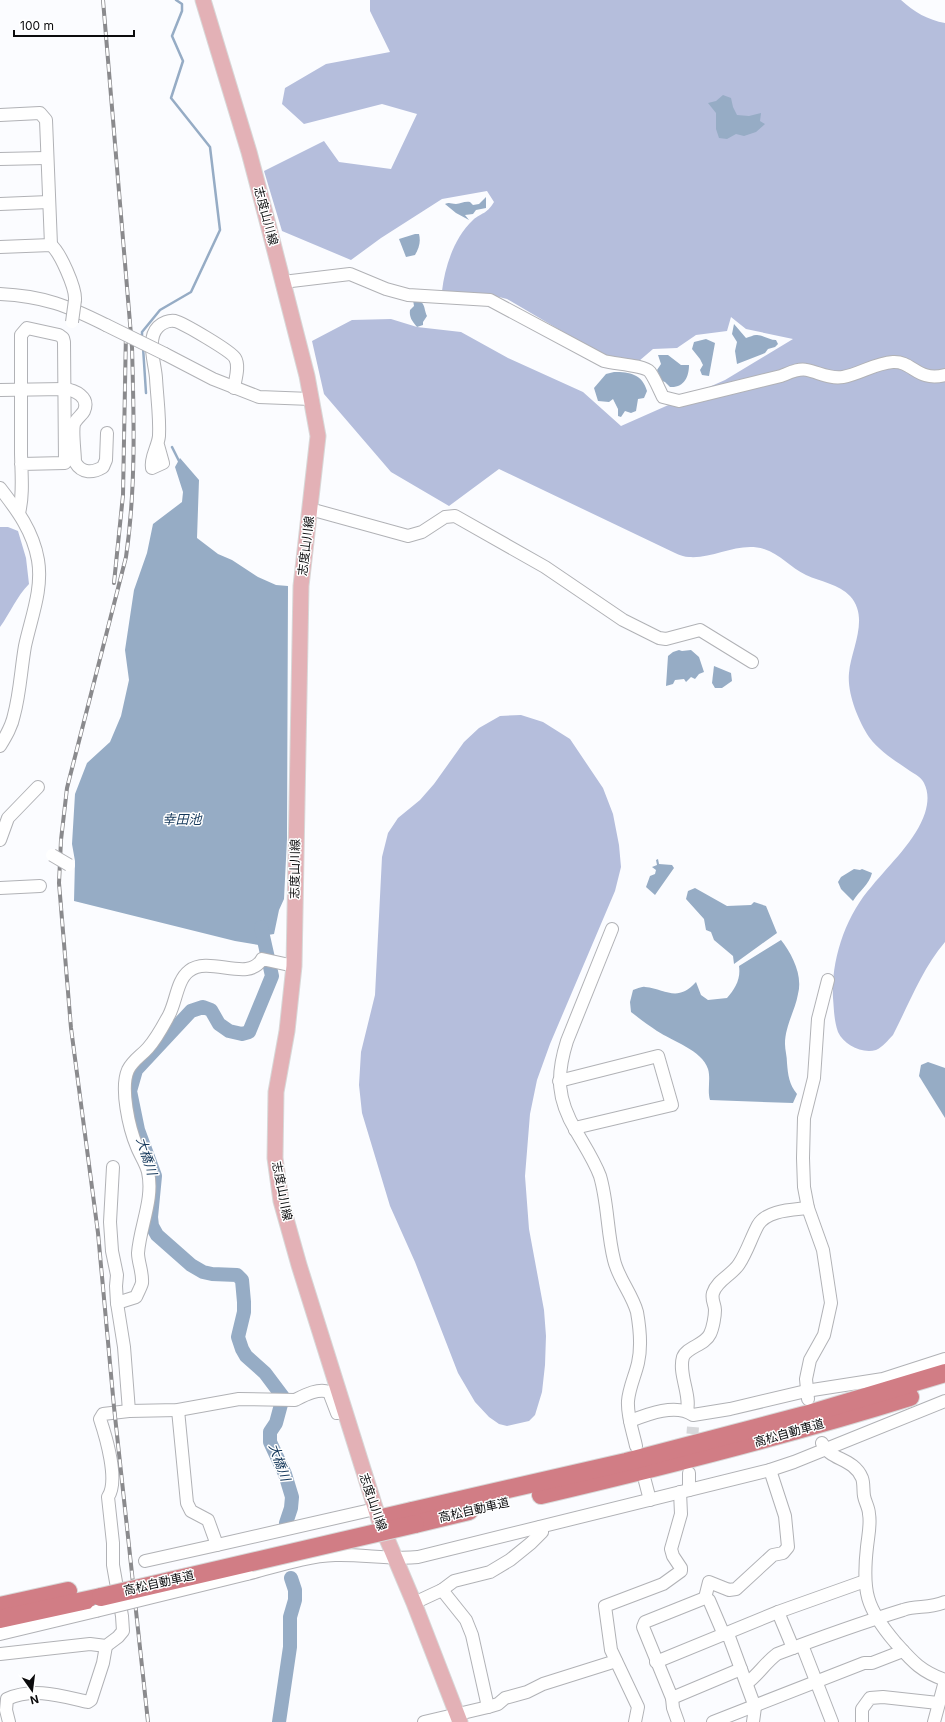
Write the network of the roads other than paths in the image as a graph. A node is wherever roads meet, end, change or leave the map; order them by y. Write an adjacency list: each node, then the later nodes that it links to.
1 (204, 0): 9 (main road, 志度山川線)
2 (0, 115): 3 (street)
3 (46, 158): 4 (street); 5 (street)
4 (0, 160)
5 (49, 202): 6 (street); 7 (street)
6 (0, 204)
7 (51, 245): 8 (street); 11 (street, bridge)
8 (0, 247)
9 (283, 282): 12 (street); 17 (main road, 志度山川線)
10 (0, 294): 13 (street, bridge)
11 (63, 338): 14 (street); 15 (street)
12 (945, 375)
13 (234, 388): 17 (street); 19 (street)
14 (21, 389): 15 (street); 16 (street); 20 (street)
15 (64, 389): 18 (street); 20 (street)
16 (0, 390)
17 (311, 399): 22 (main road, 志度山川線)
18 (107, 433)
19 (158, 446)
20 (21, 464): 23 (street)
21 (0, 488): 23 (street)
22 (310, 509): 24 (street); 33 (main road, 志度山川線)
23 (19, 513): 25 (street)
24 (752, 662)
25 (0, 746)
26 (38, 787): 27 (street)
27 (0, 840)
28 (52, 855): 29 (street, bridge)
29 (69, 865)
30 (40, 886): 31 (street)
31 (0, 888)
32 (612, 929): 35 (street)
33 (294, 966): 39 (street); 47 (main road, 志度山川線)
34 (828, 980): 38 (street)
35 (559, 1081): 36 (street); 36 (street)
36 (575, 1130): 49 (street)
37 (112, 1167): 39 (street)
38 (808, 1208): 43 (street); 48 (street)
39 (117, 1303): 46 (street)
40 (945, 1359): 43 (street)
41 (945, 1374): 58 (highway, 高松自動車道)
42 (945, 1386): 58 (highway, 高松自動車道)
43 (807, 1395): 48 (street)
44 (945, 1401): 50 (street)
45 (178, 1410): 46 (street); 47 (street); 60 (street)
46 (129, 1411): 75 (street)
47 (345, 1412): 57 (main road, 志度山川線)
48 (691, 1418): 49 (street)
49 (630, 1421): 51 (street)
50 (823, 1445): 52 (street); 63 (street)
51 (636, 1446)
52 (770, 1470): 55 (street); 66 (street)
53 (689, 1473): 55 (street)
54 (645, 1481): 56 (street)
55 (685, 1491): 56 (street); 79 (street)
56 (650, 1500): 59 (street)
57 (375, 1509): 60 (street); 61 (main road, 志度山川線)
58 (414, 1517): 65 (highway, 高松自動車道, bridge)
59 (540, 1527): 61 (street); 64 (street)
60 (217, 1545): 62 (street)
61 (394, 1559): 65 (street, bridge); 68 (main road, 志度山川線)
62 (145, 1561)
63 (865, 1581): 70 (street); 71 (street)
64 (442, 1590): 68 (street); 88 (street)
65 (99, 1597): 69 (highway, 高松自動車道); 72 (highway, 高松自動車道); 73 (street)
66 (705, 1598): 74 (street); 80 (street)
67 (945, 1602): 71 (street)
68 (414, 1603): 89 (main road, 志度山川線)
69 (0, 1606)
70 (778, 1612): 74 (street); 76 (street)
71 (876, 1618): 76 (street); 77 (street)
72 (0, 1620)
73 (0, 1634)
74 (726, 1635): 80 (street); 81 (street)
75 (106, 1646): 78 (street); 91 (street)
76 (797, 1647): 83 (street); 84 (street)
77 (903, 1651): 82 (street); 83 (street)
78 (0, 1654)
79 (616, 1661): 88 (street); 93 (street)
80 (656, 1662): 85 (street)
81 (742, 1669): 84 (street); 85 (street)
82 (945, 1681): 86 (street)
83 (817, 1682): 87 (street); 90 (street)
84 (747, 1683): 87 (street)
85 (672, 1698): 94 (street)
86 (941, 1699): 97 (street); 98 (street)
87 (755, 1706): 95 (street); 96 (street)
88 (488, 1707): 89 (street)
89 (459, 1718): 92 (street)
90 (828, 1721)
91 (9, 1722)
92 (424, 1722)
93 (635, 1722)
94 (678, 1722)
95 (713, 1722)
96 (753, 1722)
97 (862, 1722)
98 (934, 1722)

